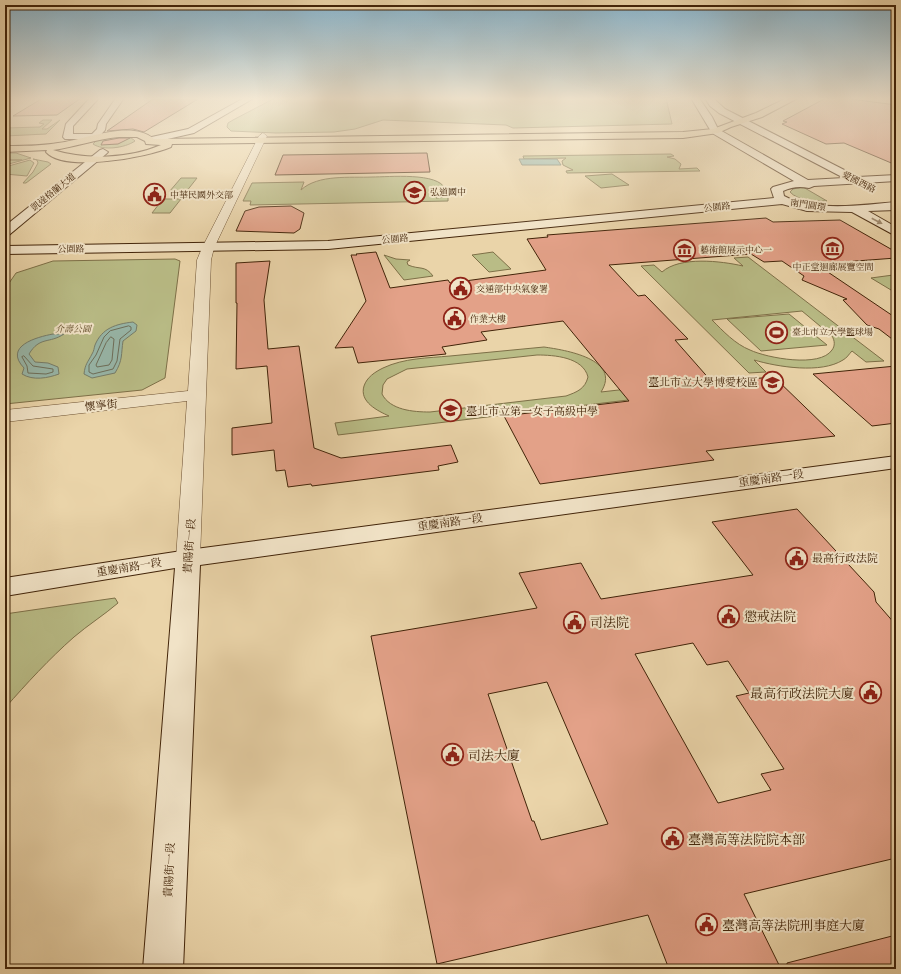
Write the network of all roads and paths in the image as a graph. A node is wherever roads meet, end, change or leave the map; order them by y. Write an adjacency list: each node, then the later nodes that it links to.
1 (46, 143): 11 (main road)
2 (66, 143): 11 (main road)
3 (77, 143): 13 (main road)
4 (141, 143): 13 (main road)
5 (161, 143): 13 (main road)
6 (260, 143): 27 (street, 貴陽街一段)
7 (738, 143): 19 (street)
8 (769, 143): 18 (street, 愛國西路)
9 (784, 143): 17 (street, 愛國西路)
10 (5, 144): 11 (main road)
11 (53, 144): 12 (main road); 13 (main road)
12 (5, 149)
13 (98, 156): 25 (street, 凱達格蘭大道)
14 (866, 172): 16 (street, 愛國西路)
15 (896, 178): 16 (street, 南門圓環)
16 (881, 179): 17 (street, 南門圓環); 20 (street, 愛國西路)
17 (856, 180): 18 (street, 南門圓環); 23 (street, 愛國西路)
18 (843, 181): 19 (street, 南門圓環); 21 (street, 愛國西路)
19 (806, 183): 22 (street, 南門圓環); 24 (street)
20 (896, 186)
21 (864, 192)
22 (782, 201): 24 (street, 南門圓環); 27 (street, 公園路)
23 (894, 204): 24 (street, 南門圓環)
24 (853, 208): 26 (street, one-way to 26)
25 (5, 232)
26 (896, 232)
27 (208, 248): 28 (street, 公園路); 29 (street, 貴陽街一段)
28 (5, 250)
29 (196, 395): 30 (street, 懷寧街); 32 (street, 貴陽街一段)
30 (5, 416)
31 (896, 462): 32 (street, 重慶南路一段)
32 (188, 558): 33 (street, 重慶南路一段); 34 (street, 貴陽街一段)
33 (5, 587)
34 (164, 969)

